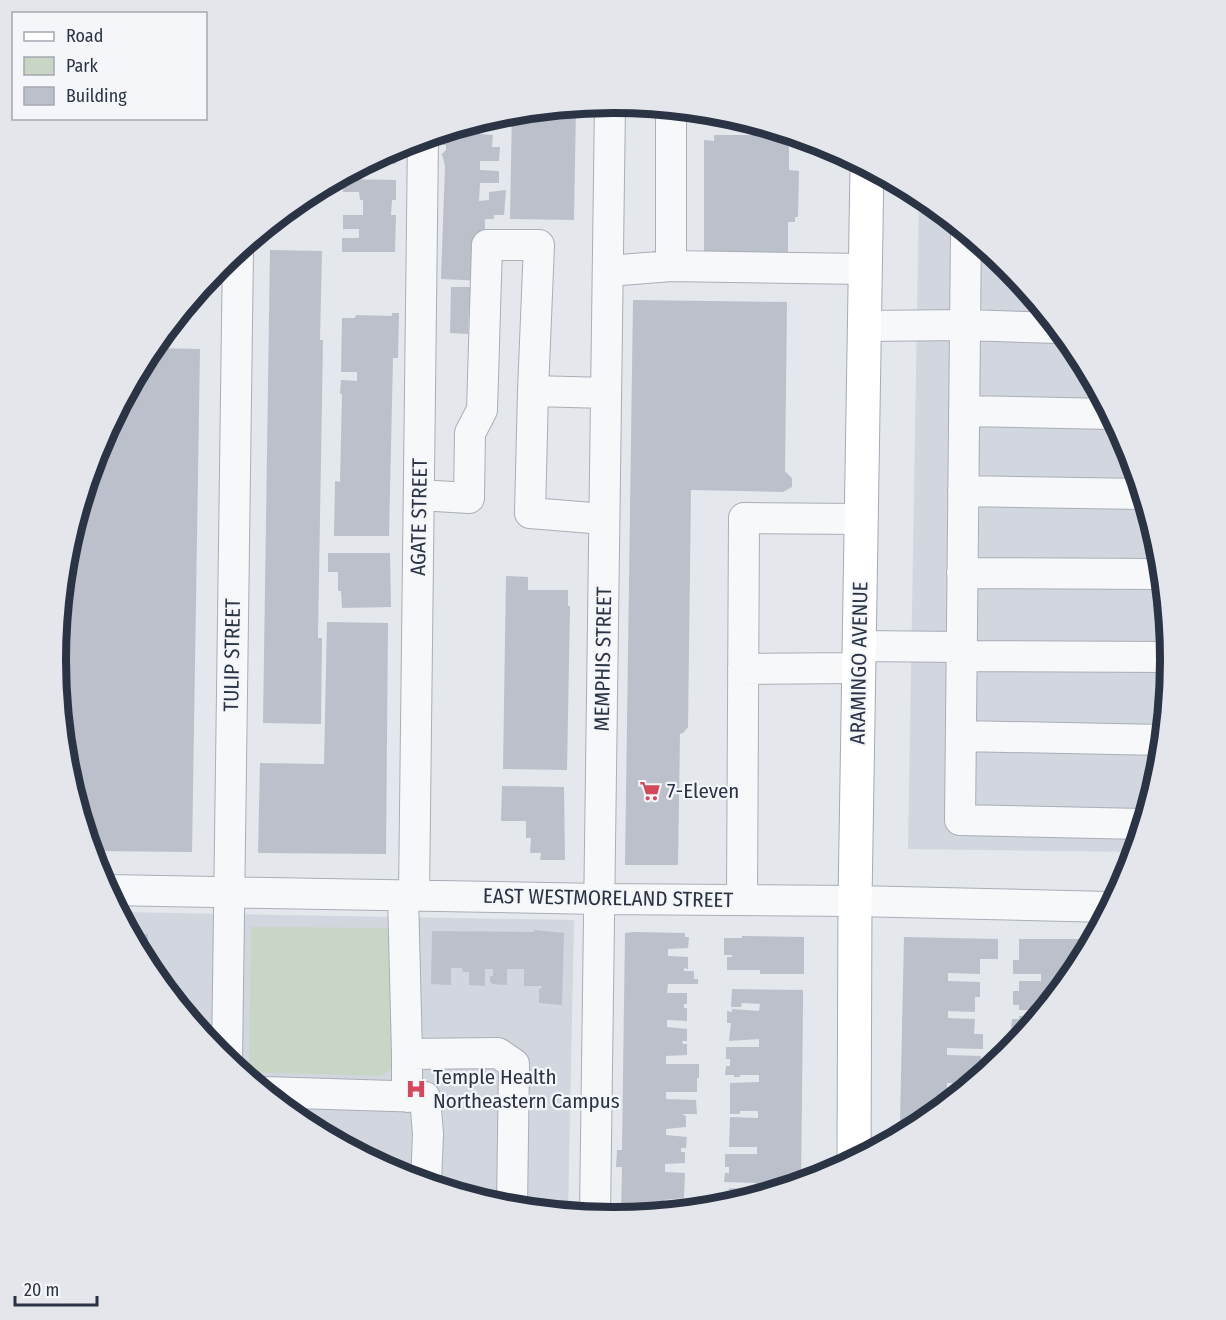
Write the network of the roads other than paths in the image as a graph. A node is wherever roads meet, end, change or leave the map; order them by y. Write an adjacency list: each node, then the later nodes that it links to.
1 (610, 113): 9 (street, MEMPHIS STREET)
2 (671, 117): 7 (street)
3 (423, 148): 19 (street, AGATE STREET)
4 (867, 175): 8 (main road, ARAMINGO AVENUE)
5 (973, 248): 10 (street)
6 (238, 262): 32 (street, TULIP STREET)
7 (671, 266): 8 (street); 9 (street)
8 (865, 269): 11 (main road, ARAMINGO AVENUE)
9 (608, 271): 14 (street, MEMPHIS STREET)
10 (965, 325): 11 (street); 12 (street); 15 (street)
11 (864, 326): 21 (main road, ARAMINGO AVENUE)
12 (1047, 327)
13 (533, 391): 14 (street); 19 (street); 20 (street)
14 (606, 393): 20 (street, MEMPHIS STREET)
15 (964, 411): 16 (street); 17 (street)
16 (1102, 414)
17 (963, 491): 18 (street); 22 (street)
18 (1134, 494)
19 (419, 495): 33 (street, AGATE STREET)
20 (604, 519): 34 (street, MEMPHIS STREET)
21 (862, 519): 25 (main road, ARAMINGO AVENUE); 27 (street)
22 (962, 573): 23 (street); 24 (street)
23 (1152, 574)
24 (962, 651): 25 (street); 26 (street); 28 (street)
25 (859, 657): 27 (street); 36 (main road, ARAMINGO AVENUE)
26 (1160, 657)
27 (743, 669): 35 (street)
28 (961, 736): 29 (street); 30 (street)
29 (1154, 740)
30 (1135, 824)
31 (117, 890): 32 (street, EAST WESTMORELAND STREET)
32 (229, 892): 33 (street, EAST WESTMORELAND STREET); 38 (street, TULIP STREET)
33 (409, 895): 34 (street, EAST WESTMORELAND STREET); 39 (street, AGATE STREET)
34 (600, 899): 35 (street, EAST WESTMORELAND STREET); 45 (street, MEMPHIS STREET)
35 (742, 900): 36 (street, EAST WESTMORELAND STREET)
36 (855, 901): 37 (street, EAST WESTMORELAND STREET); 42 (main road, ARAMINGO AVENUE)
37 (1101, 907)
38 (226, 1047)
39 (407, 1054): 41 (street, AGATE STREET); 44 (street)
40 (278, 1092): 41 (street)
41 (407, 1097): 43 (street)
42 (854, 1151)
43 (426, 1174)
44 (512, 1197)
45 (595, 1207)

